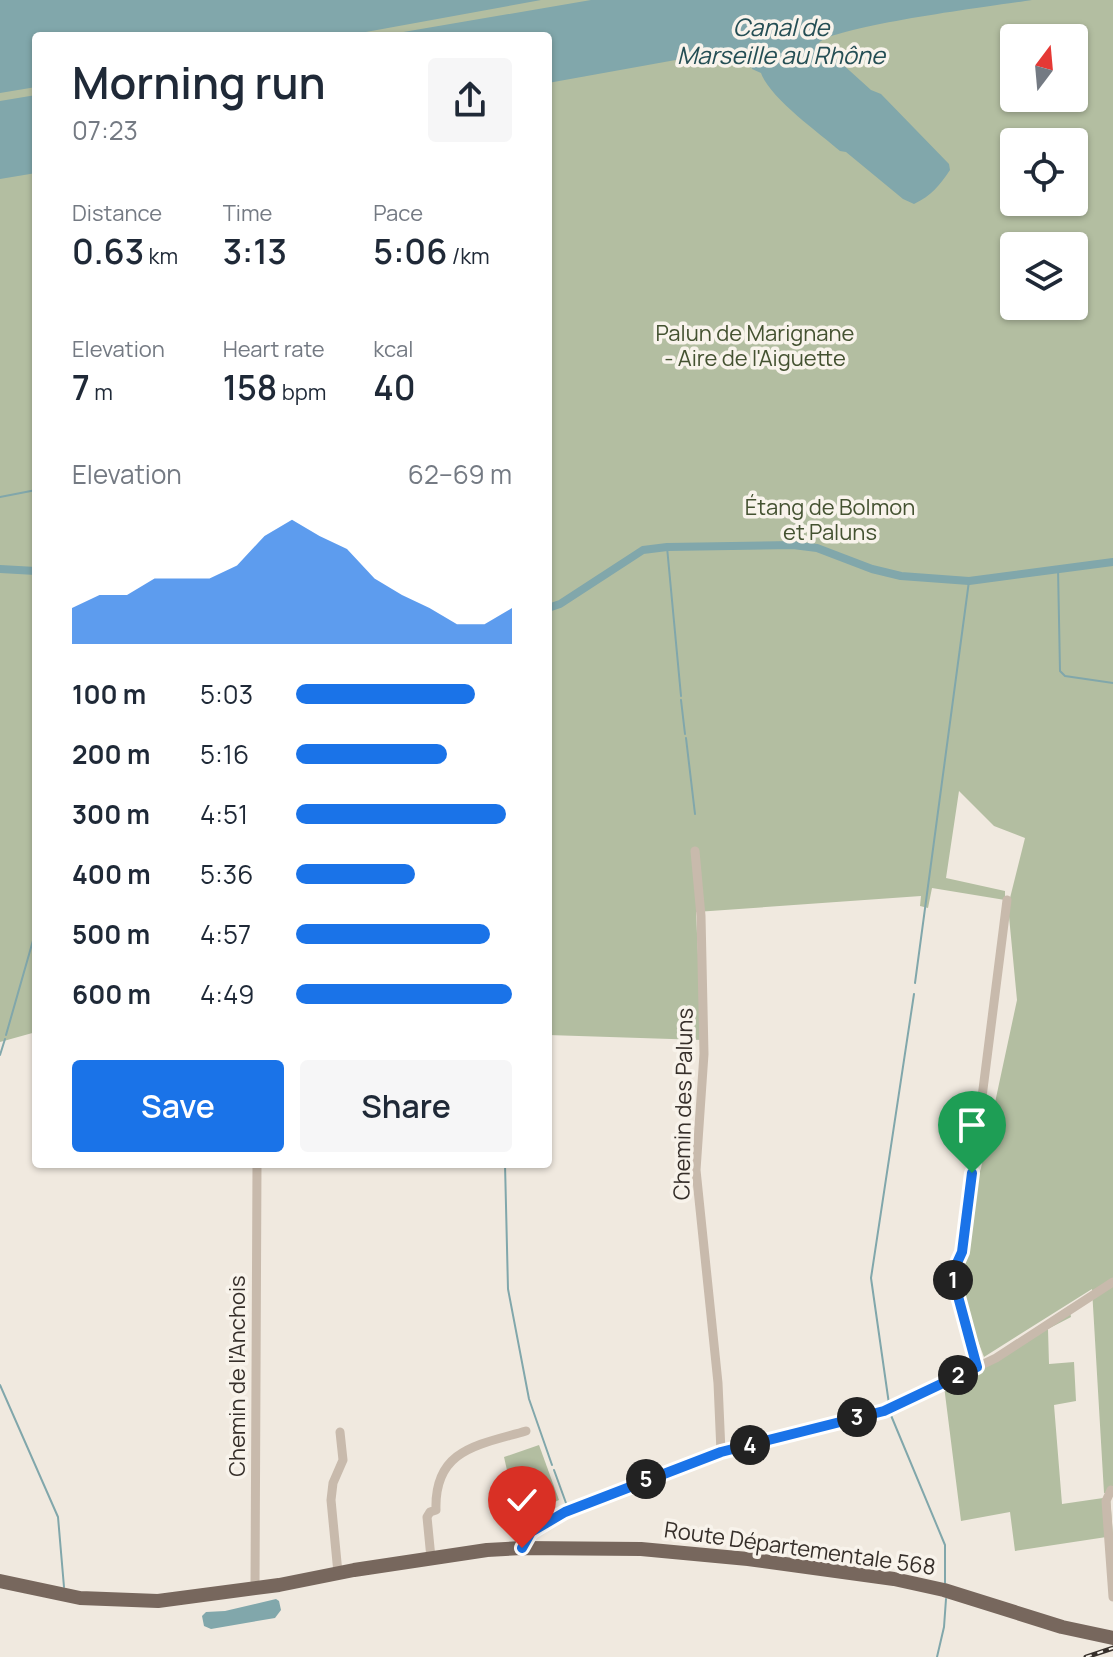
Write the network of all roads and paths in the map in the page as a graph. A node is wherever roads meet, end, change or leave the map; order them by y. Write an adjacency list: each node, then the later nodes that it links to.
1 (695, 851): 8 (street, Chemin des Paluns)
2 (1007, 900): 5 (street)
3 (257, 1168): 14 (street, Chemin de l'Anchois)
4 (1113, 1282): 5 (street)
5 (977, 1367): 8 (street)
6 (526, 1431): 11 (street)
7 (340, 1432): 12 (street)
8 (721, 1452): 10 (street)
9 (1111, 1490): 15 (street)
10 (522, 1548): 11 (main road, Route Départementale 568); 16 (main road, Route Départementale 568)
11 (431, 1558): 12 (main road, Route Départementale 568)
12 (338, 1573): 14 (main road, Route Départementale 568)
13 (0, 1581): 14 (main road, Route Départementale 568)
14 (255, 1588)
15 (1113, 1597)
16 (1113, 1638)

